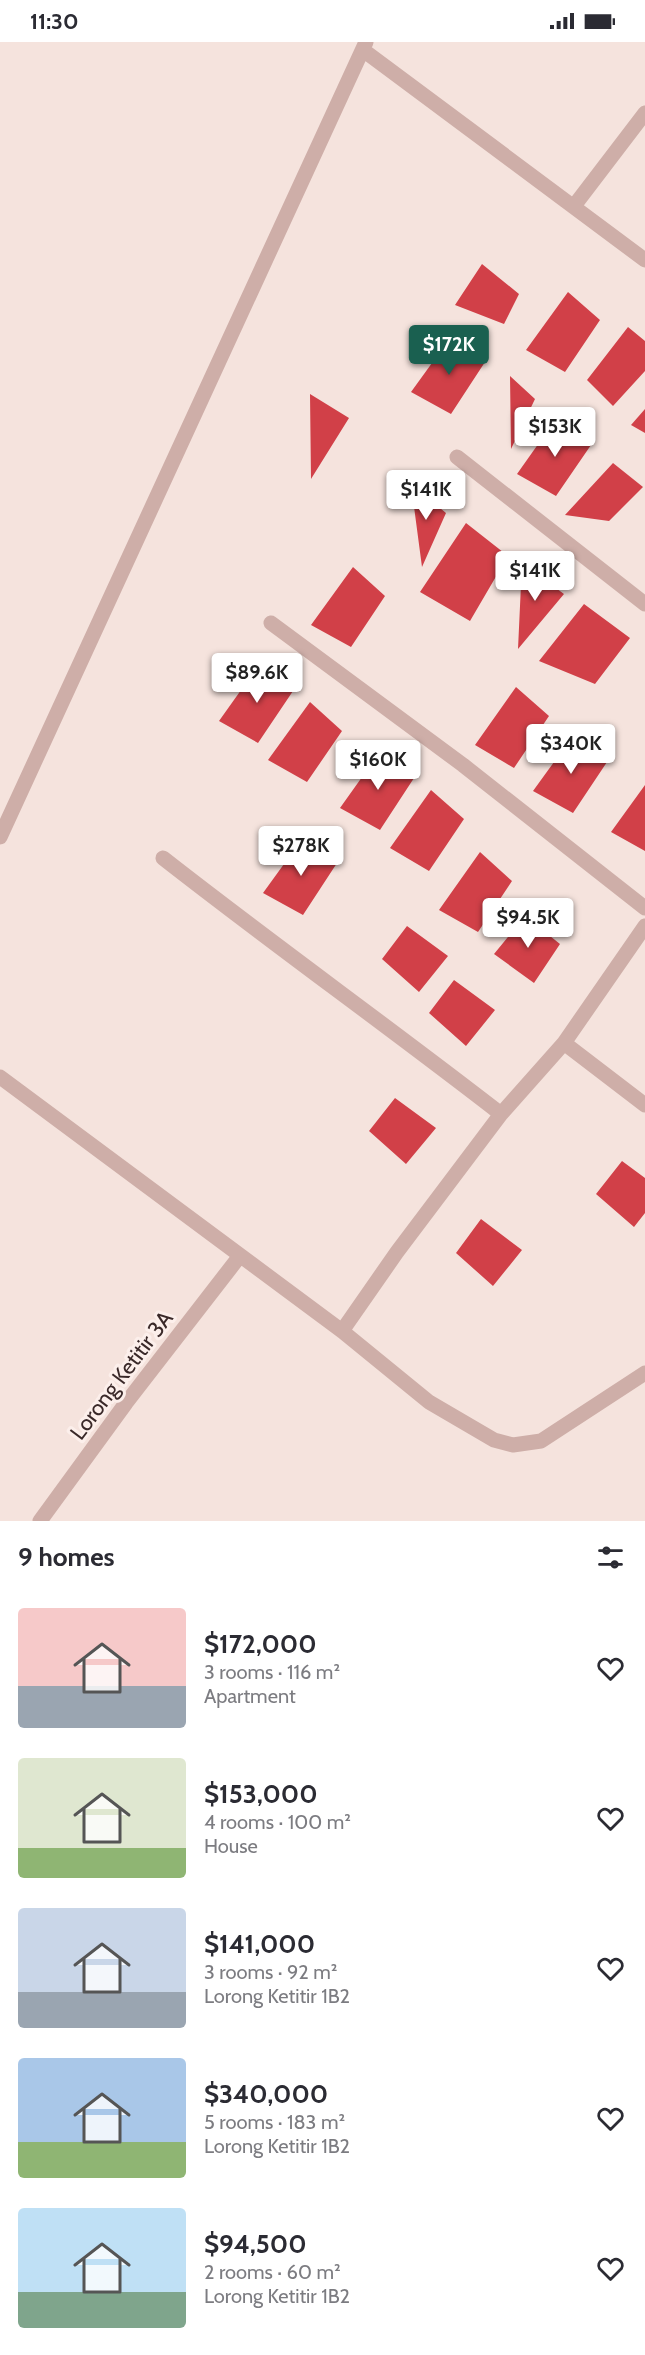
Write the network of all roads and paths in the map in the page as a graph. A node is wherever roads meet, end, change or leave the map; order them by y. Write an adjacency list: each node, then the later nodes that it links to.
1 (364, 46): 3 (street); 8 (street)
2 (645, 112): 3 (street)
3 (574, 206): 4 (street)
4 (645, 260)
5 (457, 457): 6 (street)
6 (645, 604)
7 (271, 623): 10 (street)
8 (0, 837)
9 (163, 858): 15 (street)
10 (645, 908)
11 (645, 926): 12 (street)
12 (564, 1043): 14 (street); 15 (street)
13 (0, 1077): 16 (street)
14 (645, 1105)
15 (501, 1114): 17 (street)
16 (239, 1257): 17 (street); 19 (street, Lorong Ketitir 3A)
17 (342, 1330): 18 (street)
18 (645, 1373)
19 (40, 1521)

